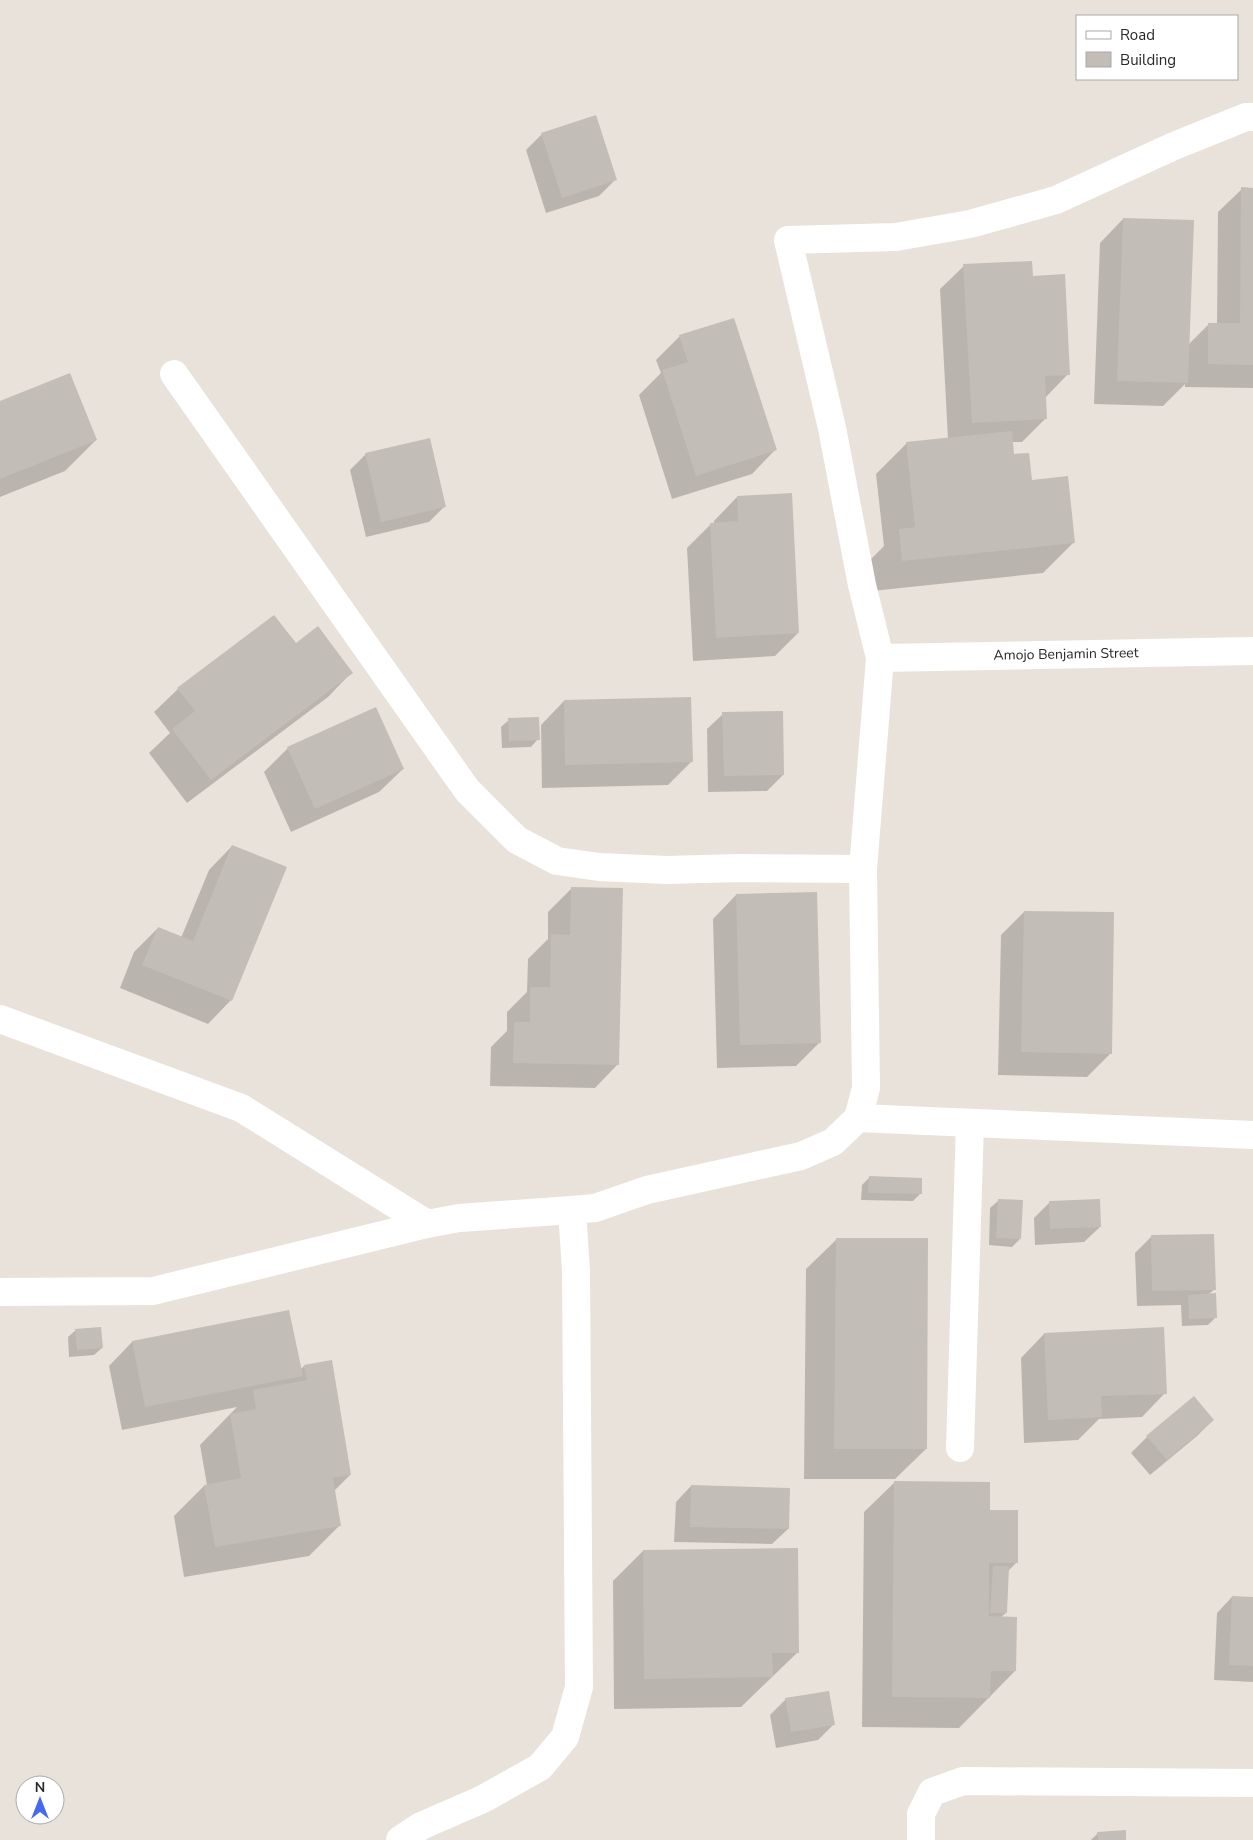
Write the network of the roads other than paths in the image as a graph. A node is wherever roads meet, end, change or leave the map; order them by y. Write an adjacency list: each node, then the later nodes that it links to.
1 (1253, 117): 4 (street)
2 (174, 374): 5 (street)
3 (1253, 651): 4 (street, Amojo Benjamin Street)
4 (880, 658): 5 (street)
5 (863, 869): 7 (street)
6 (0, 1019): 11 (street)
7 (858, 1118): 8 (street); 10 (street)
8 (970, 1123): 9 (street); 13 (street)
9 (1253, 1135)
10 (572, 1210): 11 (street); 15 (street)
11 (427, 1224): 12 (street)
12 (0, 1292)
13 (960, 1448)
14 (1253, 1783): 16 (street)
15 (400, 1840)
16 (921, 1840)

